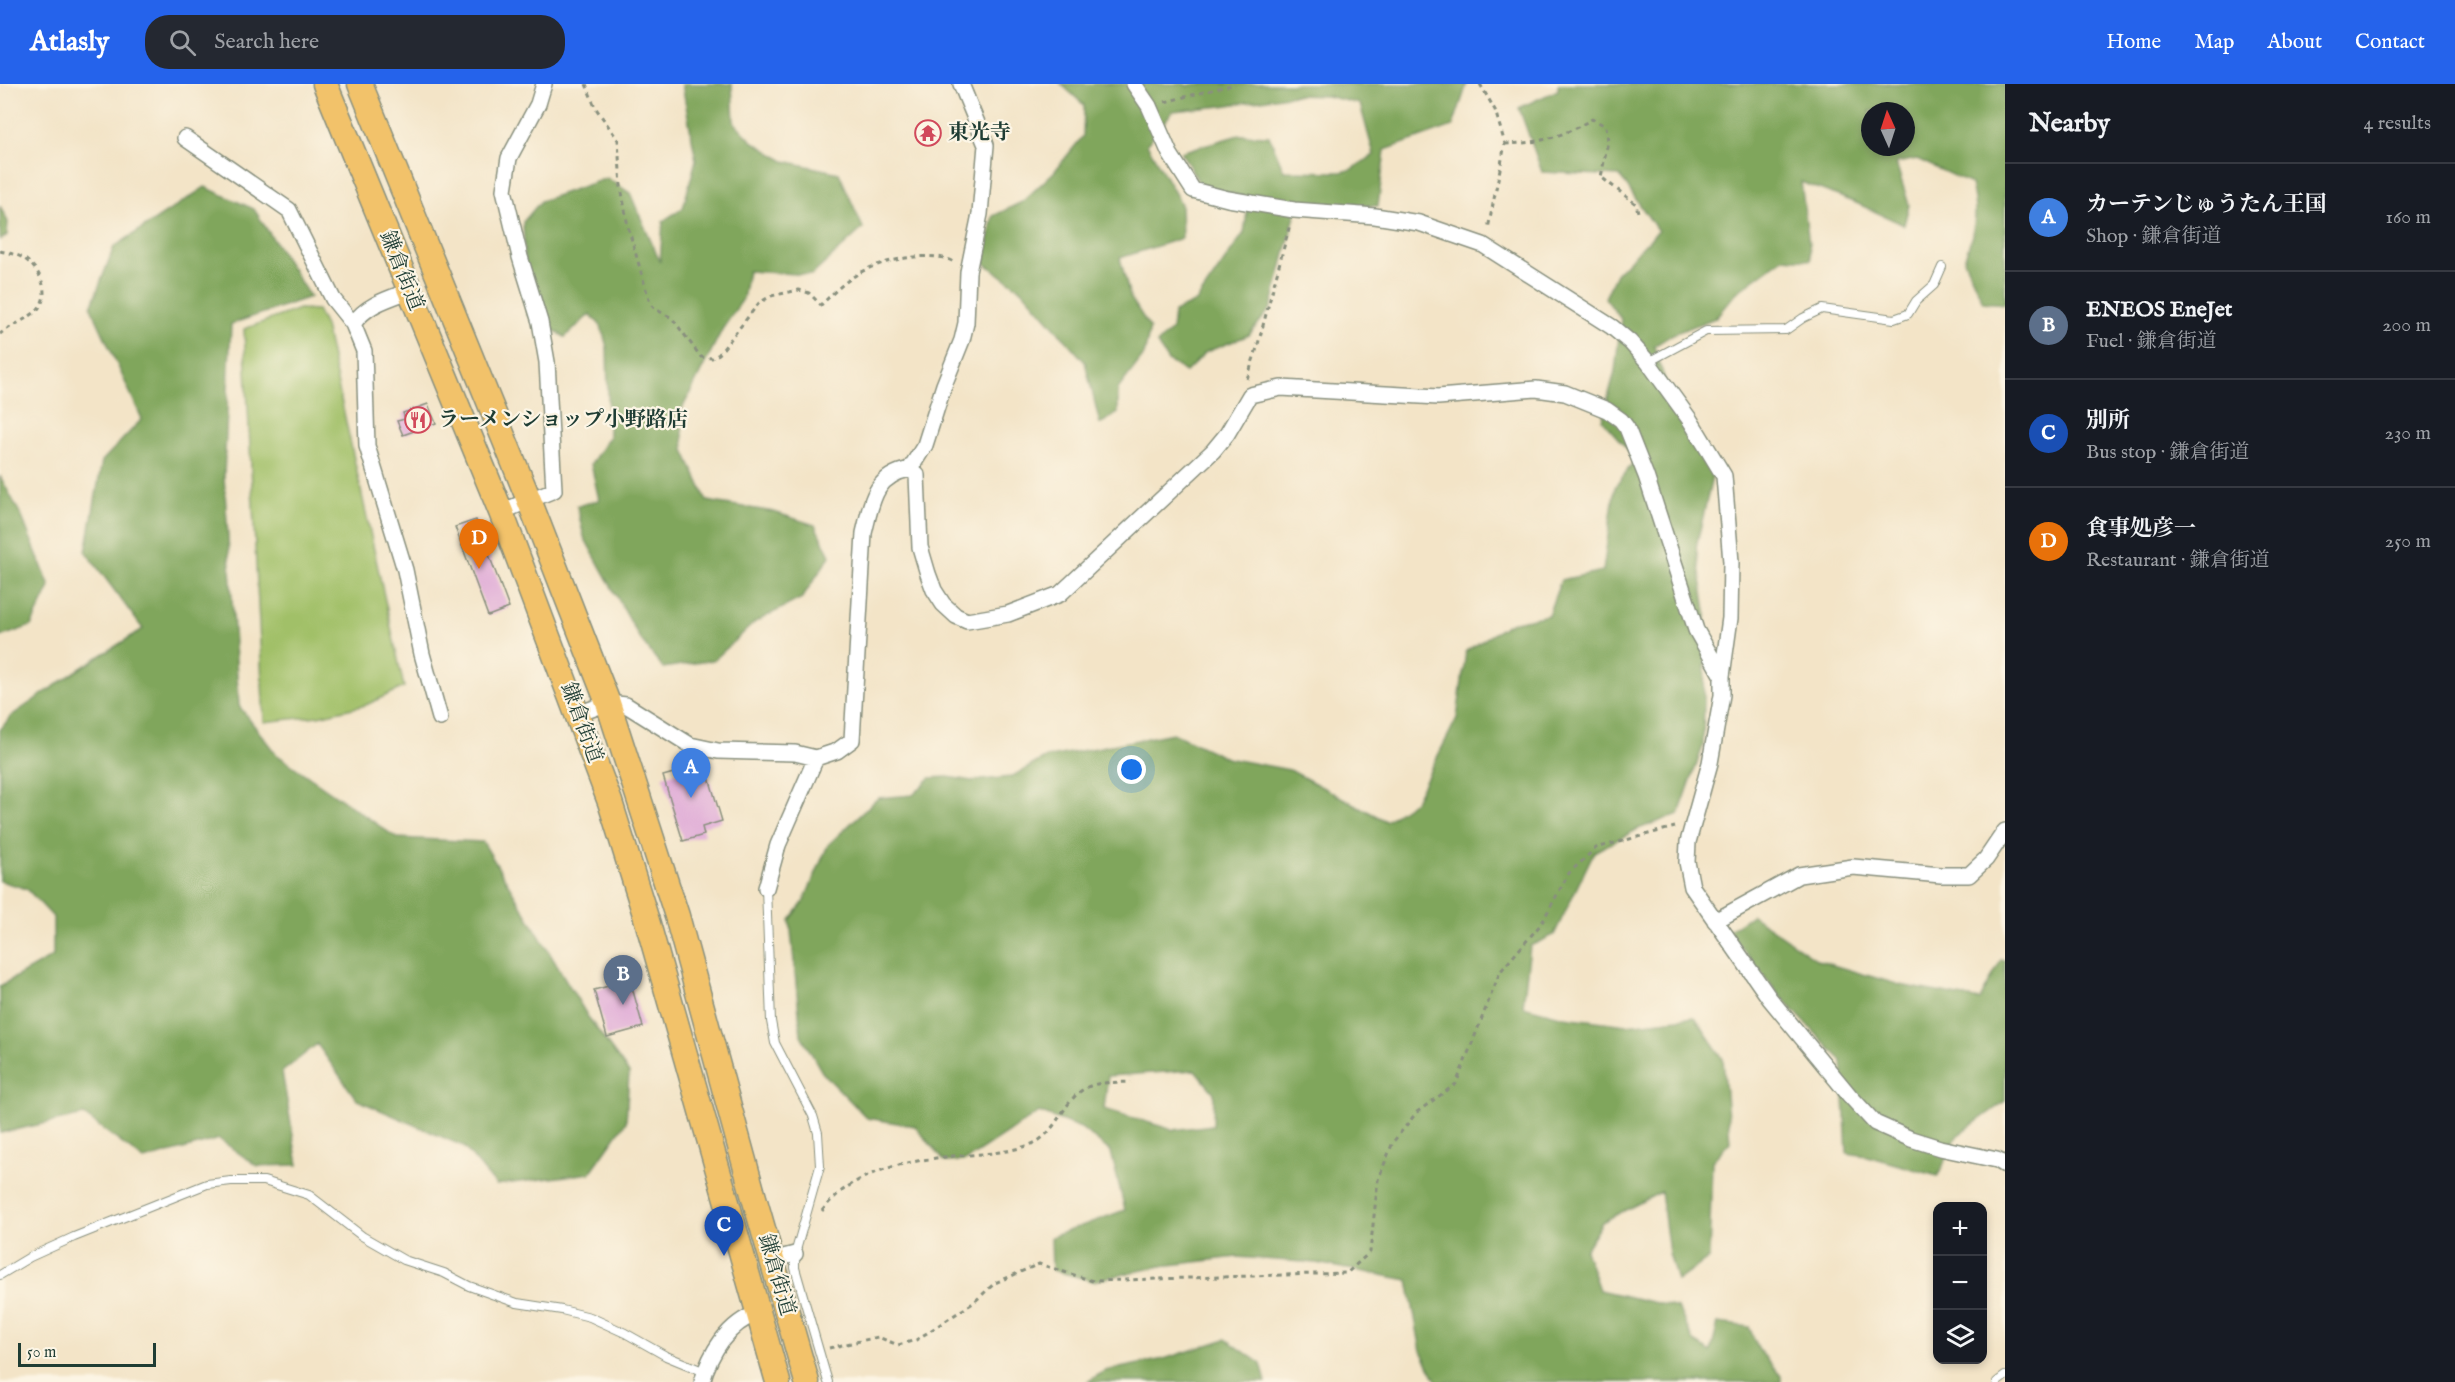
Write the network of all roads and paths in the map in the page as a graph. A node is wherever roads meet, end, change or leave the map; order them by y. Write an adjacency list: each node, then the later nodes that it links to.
1 (325, 84): 18 (main road, 鎌倉街道)
2 (360, 84): 24 (main road, 鎌倉街道)
3 (544, 84): 24 (street)
4 (586, 84): 17 (path)
5 (961, 84): 17 (street)
6 (1134, 84): 9 (street)
7 (1235, 84): 9 (path)
8 (1480, 84): 11 (path)
9 (1149, 106): 12 (street)
10 (184, 138): 19 (street)
11 (1505, 144): 13 (path); 14 (path)
12 (1294, 210): 14 (street); 22 (path)
13 (1638, 212)
14 (1484, 245): 21 (street)
15 (0, 251): 20 (path)
16 (1942, 267): 21 (lane)
17 (968, 272): 23 (street)
18 (409, 291): 19 (street); 25 (main road, 鎌倉街道)
19 (352, 324): 29 (street)
20 (0, 334)
21 (1648, 362): 26 (street)
22 (1250, 395): 23 (street); 26 (street)
23 (910, 469): 30 (street)
24 (530, 500): 25 (street); 27 (main road, 鎌倉街道)
25 (501, 512): 28 (main road, 鎌倉街道)
26 (1722, 676): 31 (street)
27 (608, 703): 28 (street); 30 (street); 39 (main road, 鎌倉街道)
28 (578, 714): 41 (main road, 鎌倉街道)
29 (440, 718)
30 (816, 758): 33 (street)
31 (1692, 822): 34 (street); 42 (path)
32 (2005, 831): 34 (street)
33 (766, 888): 37 (lane)
34 (1715, 921): 36 (street)
35 (1131, 1082): 37 (path)
36 (2005, 1164)
37 (800, 1238): 38 (lane)
38 (795, 1254): 39 (street); 42 (lane)
39 (772, 1260): 46 (main road, 鎌倉街道)
40 (0, 1275): 44 (lane)
41 (758, 1313): 44 (street); 45 (main road, 鎌倉街道)
42 (819, 1350): 47 (lane)
43 (2005, 1376): 48 (lane)
44 (703, 1377)
45 (778, 1382)
46 (807, 1382)
47 (828, 1382)
48 (1997, 1382)

